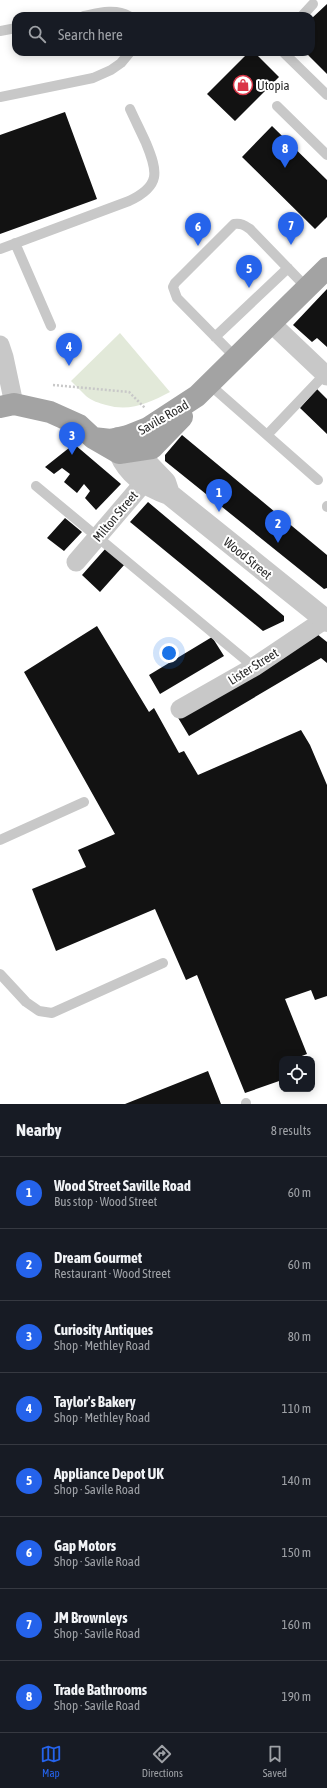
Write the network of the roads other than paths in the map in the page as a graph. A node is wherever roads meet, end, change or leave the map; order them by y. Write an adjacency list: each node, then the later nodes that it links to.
1 (313, 4): 2 (lane)
2 (306, 12)
3 (12, 29): 4 (lane)
4 (0, 31)
5 (127, 56): 8 (lane)
6 (287, 56): 7 (lane)
7 (327, 94)
8 (0, 97)
9 (277, 106): 11 (lane)
10 (130, 109): 12 (lane)
11 (327, 155)
12 (15, 243): 13 (lane); 18 (lane)
13 (0, 249)
14 (288, 268): 16 (lane); 19 (lane); 19 (lane)
15 (327, 268): 16 (main road, Savile Road)
16 (307, 288): 17 (main road, Savile Road)
17 (271, 323): 21 (main road, Savile Road); 22 (street)
18 (51, 326)
19 (215, 337): 21 (lane)
20 (0, 346): 24 (street)
21 (236, 359): 23 (main road, Savile Road)
22 (326, 374): 25 (lane)
23 (204, 390): 25 (lane); 26 (main road, Savile Road)
24 (7, 406): 26 (main road, Savile Road)
25 (267, 435): 28 (lane)
26 (126, 445): 27 (street, Wood Street)
27 (149, 477): 30 (street, Milton Street); 32 (street, Wood Street)
28 (318, 480)
29 (36, 486): 30 (lane)
30 (97, 537): 31 (street, Milton Street); 33 (lane)
31 (76, 562)
32 (326, 620): 33 (street, Lister Street)
33 (254, 667): 34 (street, Lister Street)
34 (180, 710)
35 (84, 802): 36 (lane)
36 (0, 840)
37 (163, 963): 38 (lane)
38 (0, 974)

